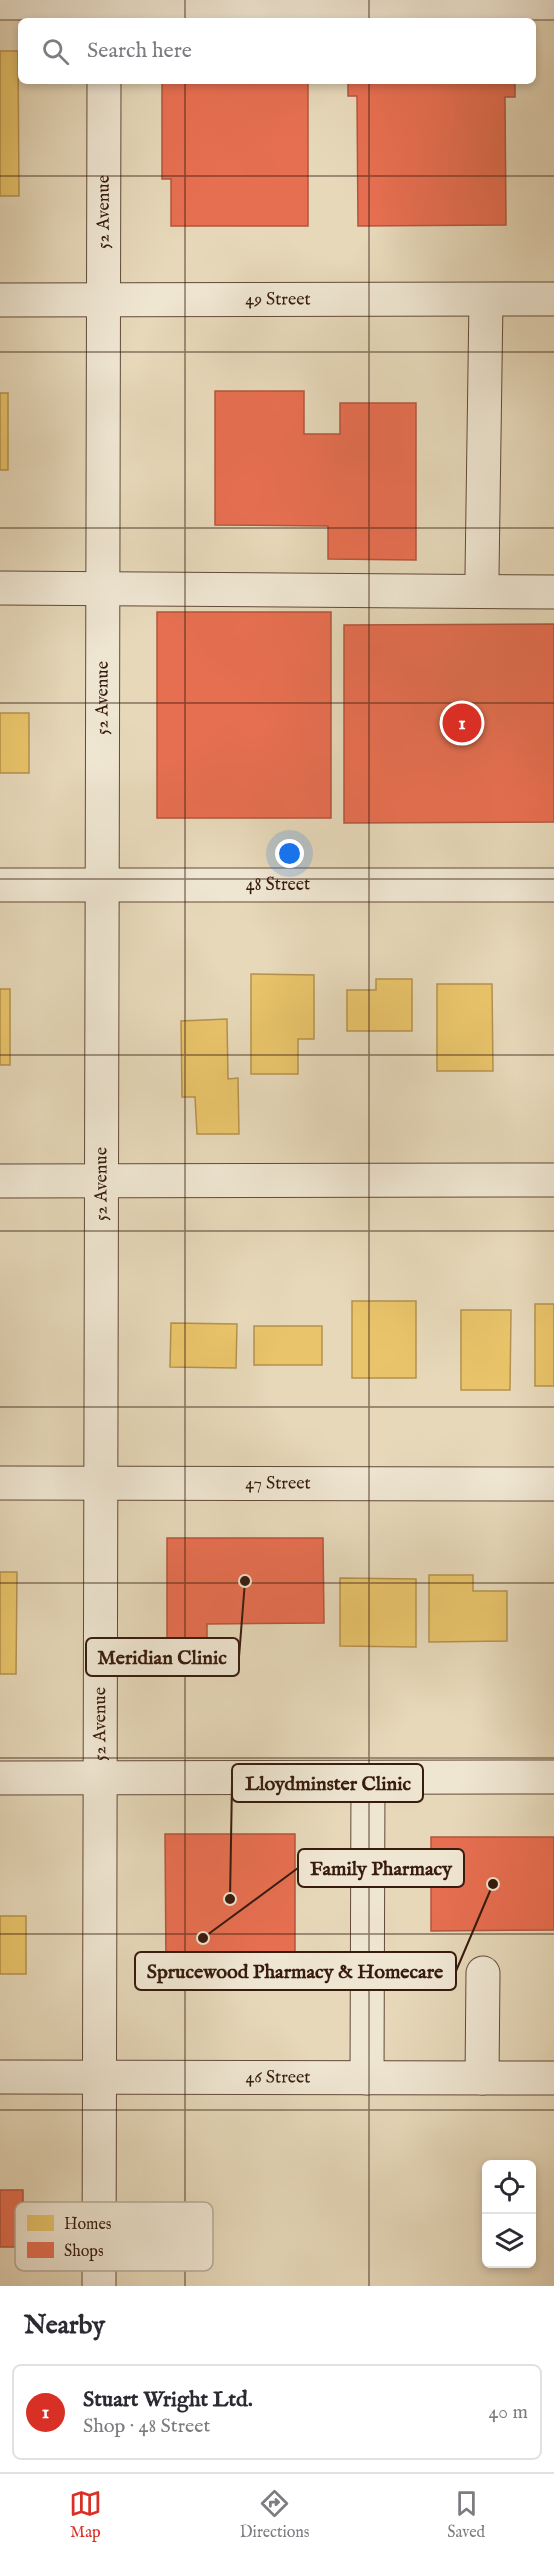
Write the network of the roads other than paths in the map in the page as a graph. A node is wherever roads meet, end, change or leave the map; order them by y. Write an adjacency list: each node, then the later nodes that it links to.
1 (0, 3): 3 (street)
2 (554, 3): 3 (street)
3 (104, 8)
4 (104, 84): 7 (street, 52 Avenue)
5 (554, 299): 8 (street, 49 Street)
6 (0, 300): 7 (street, 49 Street)
7 (104, 300): 8 (street, 49 Street); 11 (street, 52 Avenue)
8 (486, 300): 9 (street)
9 (482, 575)
10 (0, 588): 11 (street)
11 (102, 588): 12 (street); 14 (street, 52 Avenue)
12 (554, 592)
13 (0, 885): 14 (street, 48 Street)
14 (101, 885): 15 (street, 48 Street); 17 (street, 52 Avenue)
15 (554, 885)
16 (0, 1180): 17 (street)
17 (102, 1180): 18 (street); 20 (street, 52 Avenue)
18 (554, 1180)
19 (0, 1483): 20 (street, 47 Street)
20 (103, 1483): 21 (street, 47 Street); 24 (street, 52 Avenue)
21 (554, 1484)
22 (554, 1777): 25 (street)
23 (0, 1778): 24 (street)
24 (102, 1778): 25 (street); 28 (street, 52 Avenue)
25 (368, 1778): 29 (street)
26 (483, 1973): 30 (street)
27 (0, 2077): 28 (street, 46 Street)
28 (100, 2077): 29 (street, 46 Street); 32 (street, 52 Avenue)
29 (367, 2078): 30 (street, 46 Street)
30 (482, 2078): 31 (street, 46 Street)
31 (554, 2078)
32 (99, 2202)
33 (99, 2271): 34 (street, 52 Avenue)
34 (99, 2286)

